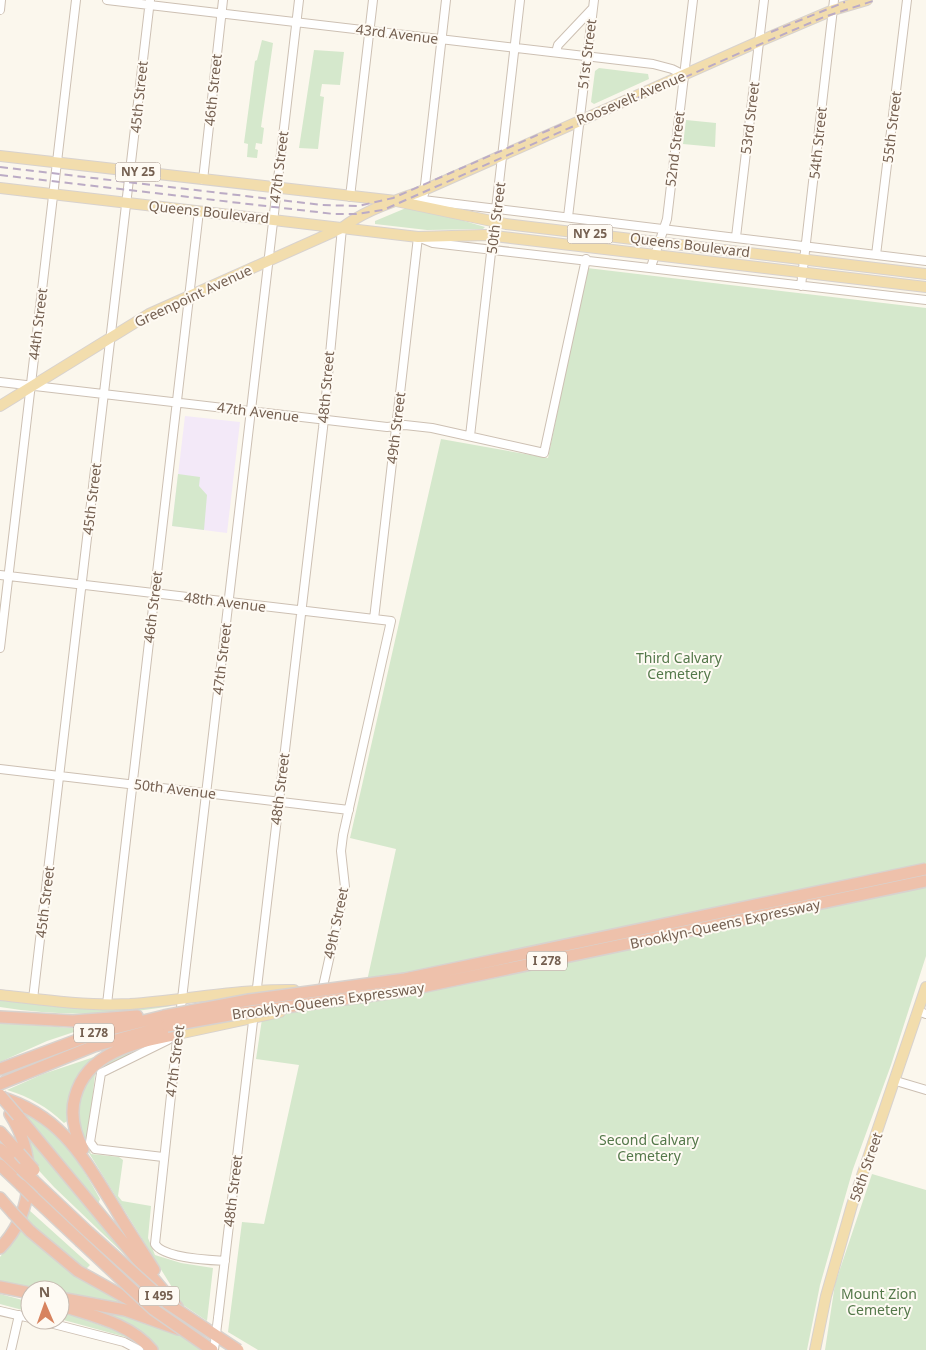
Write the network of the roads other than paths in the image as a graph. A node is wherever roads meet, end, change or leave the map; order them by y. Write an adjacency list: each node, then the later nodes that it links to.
1 (1, 0): 17 (street)
2 (76, 0): 30 (street, 44th Street)
3 (107, 0): 14 (street, 43rd Avenue)
4 (223, 0): 18 (street, 46th Street)
5 (299, 0): 19 (street, 47th Street)
6 (373, 0): 20 (street)
7 (446, 0): 21 (street)
8 (520, 0): 23 (street, 50th Street)
9 (594, 0): 16 (street, 51st Street)
10 (693, 0): 26 (street, 52nd Street)
11 (764, 0): 22 (street, 53rd Street)
12 (867, 0): 15 (main road, Roosevelt Avenue)
13 (907, 0): 54 (street, 55th Street)
14 (150, 2): 18 (street, 43rd Avenue); 31 (street, 45th Street)
15 (833, 5): 22 (main road, Roosevelt Avenue); 51 (street, 54th Street)
16 (592, 9): 24 (street, 51st Street); 25 (street, 51st Street)
17 (0, 10)
18 (222, 13): 19 (street, 43rd Avenue); 32 (street, 46th Street)
19 (296, 22): 20 (street, 43rd Avenue); 34 (street, 47th Street)
20 (369, 30): 21 (street, 43rd Avenue); 37 (street)
21 (442, 39): 23 (street, 43rd Avenue); 36 (street)
22 (760, 41): 26 (main road, Roosevelt Avenue); 49 (street, 53rd Street)
23 (515, 48): 24 (street, 43rd Avenue); 28 (street, 50th Street)
24 (556, 52): 25 (street, 43rd Avenue)
25 (587, 56): 26 (street, 43rd Avenue); 27 (street, 51st Street)
26 (684, 75): 27 (main road, Roosevelt Avenue); 46 (street, 52nd Street)
27 (580, 119): 28 (main road, Roosevelt Avenue); 42 (street, 51st Street)
28 (503, 155): 36 (main road, Roosevelt Avenue); 40 (street, 50th Street)
29 (0, 156): 30 (main road, Queens Boulevard / NY 25)
30 (57, 163): 31 (main road, Queens Boulevard / NY 25); 35 (street, 44th Street)
31 (131, 171): 32 (main road, Queens Boulevard / NY 25); 39 (street, 45th Street)
32 (203, 180): 34 (main road, Queens Boulevard / NY 25)
33 (0, 188): 35 (main road, Queens Boulevard / NY 25)
34 (277, 188): 37 (main road, Queens Boulevard / NY 25); 43 (street, 47th Street)
35 (53, 194): 39 (main road, Queens Boulevard / NY 25); 68 (street, 44th Street)
36 (424, 195): 38 (main road, Roosevelt Avenue); 40 (street, Queens Boulevard)
37 (350, 197): 38 (main road, Queens Boulevard / NY 25)
38 (396, 201): 44 (main road, Queens Boulevard / NY 25); 45 (main road, Greenpoint Avenue)
39 (127, 203): 41 (main road, Queens Boulevard / NY 25); 66 (street, 45th Street)
40 (497, 209): 42 (street, Queens Boulevard); 44 (street, 50th Street)
41 (200, 211): 43 (main road, Queens Boulevard / NY 25); 64 (street, 46th Street)
42 (568, 217): 46 (street, Queens Boulevard)
43 (273, 219): 45 (main road, Queens Boulevard / NY 25); 57 (street, 47th Street)
44 (495, 222): 48 (street, 50th Street); 50 (main road, Queens Boulevard / NY 25)
45 (342, 228): 47 (main road, Queens Boulevard / NY 25); 57 (main road, Greenpoint Avenue); 73 (street, 48th Street)
46 (664, 229): 49 (street, Queens Boulevard); 50 (street, 52nd Street)
47 (418, 236): 48 (main road, Queens Boulevard / NY 25); 52 (street, Queens Boulevard); 74 (street, 49th Street)
48 (493, 236): 52 (street, 50th Street); 53 (main road, Queens Boulevard / NY 25)
49 (736, 237): 51 (street, Queens Boulevard)
50 (660, 241): 53 (street, 52nd Street); 56 (main road, Queens Boulevard / NY 25)
51 (806, 246): 54 (street, Queens Boulevard); 56 (street, 54th Street)
52 (492, 249): 55 (street, Queens Boulevard); 75 (street, 50th Street)
53 (656, 254): 59 (street, 52nd Street); 60 (main road, Queens Boulevard / NY 25)
54 (876, 254): 58 (street, Queens Boulevard)
55 (586, 259): 59 (street, Queens Boulevard); 75 (street, 47th Avenue)
56 (804, 259): 60 (street, 54th Street); 61 (main road, Queens Boulevard / NY 25)
57 (269, 260): 64 (main road, Greenpoint Avenue); 72 (street, 47th Street)
58 (926, 261)
59 (651, 267): 62 (street, Queens Boulevard)
60 (803, 272): 62 (street, 54th Street); 63 (main road, Queens Boulevard / NY 25)
61 (926, 274)
62 (801, 286): 65 (street, Queens Boulevard)
63 (926, 287)
64 (190, 295): 66 (main road, Greenpoint Avenue); 70 (street, 46th Street)
65 (926, 300)
66 (110, 338): 68 (main road, Greenpoint Avenue); 69 (street, 45th Street)
67 (0, 382): 68 (street, 47th Avenue)
68 (31, 386): 69 (street, 47th Avenue); 71 (main road, Greenpoint Avenue); 76 (street, 44th Street)
69 (104, 394): 70 (street, 47th Avenue); 77 (street, 45th Street)
70 (177, 402): 72 (street, 47th Avenue); 78 (street, 46th Street)
71 (0, 406)
72 (251, 411): 73 (street, 47th Avenue); 79 (street, 47th Street)
73 (323, 419): 74 (street, 47th Avenue); 80 (street, 48th Street)
74 (396, 426): 75 (street, 47th Avenue); 81 (street, 49th Street)
75 (470, 436)
76 (4, 576): 77 (street, 48th Avenue); 83 (street, 44th Street)
77 (82, 585): 78 (street, 48th Avenue); 85 (street, 45th Street)
78 (155, 593): 79 (street, 48th Avenue); 86 (street, 46th Street)
79 (228, 602): 80 (street, 48th Avenue); 87 (street, 47th Street)
80 (301, 611): 81 (street, 48th Avenue); 88 (street, 48th Street)
81 (374, 619): 82 (street, 48th Avenue)
82 (391, 621): 89 (street, 49th Street)
83 (0, 648)
84 (0, 769): 85 (street, 50th Avenue)
85 (59, 776): 86 (street, 50th Avenue); 98 (street, 45th Street)
86 (132, 784): 87 (street, 50th Avenue); 100 (street, 46th Street)
87 (206, 793): 88 (street, 50th Avenue); 99 (street, 47th Street)
88 (279, 801): 89 (street, 50th Avenue); 94 (street, 48th Street)
89 (349, 810): 95 (street, 49th Street)
90 (926, 869): 103 (highway, Brooklyn-Queens Expressway / I 278, bridge)
91 (926, 874): 96 (main road)
92 (926, 882): 103 (highway, Brooklyn-Queens Expressway / I 278, bridge)
93 (926, 987): 101 (main road, 58th Street)
94 (257, 990): 95 (main road, Brooklyn-Queens Expressway); 99 (main road, Brooklyn-Queens Expressway); 104 (street, 48th Street)
95 (322, 990): 96 (main road, Brooklyn-Queens Expressway)
96 (368, 991): 104 (main road)
97 (0, 995): 98 (main road, Brooklyn-Queens Expressway)
98 (33, 999): 100 (main road, Brooklyn-Queens Expressway)
99 (182, 999): 100 (main road, Brooklyn-Queens Expressway); 105 (street, 47th Street)
100 (107, 1004)
101 (922, 1012): 107 (main road, 58th Street)
102 (0, 1015): 103 (highway)
103 (165, 1018): 106 (highway, Brooklyn-Queens Expressway / I 278); 108 (highway, Brooklyn-Queens Expressway / I 278)
104 (254, 1018): 105 (main road); 122 (street, 48th Street)
105 (178, 1034): 114 (street, 47th Street); 114 (street); 117 (highway)
106 (0, 1069)
107 (896, 1081): 109 (street); 139 (main road, 58th Street)
108 (0, 1084)
109 (926, 1090)
110 (0, 1097): 111 (highway, bridge); 117 (highway)
111 (16, 1117): 121 (highway); 126 (highway)
112 (0, 1132): 118 (highway, bridge)
113 (0, 1148): 118 (highway, bridge)
114 (164, 1157): 122 (street, 47th Street)
115 (0, 1166): 119 (highway, I 495)
116 (0, 1170): 119 (highway)
117 (92, 1171): 126 (highway)
118 (34, 1176): 138 (highway, I 495, bridge)
119 (19, 1183): 135 (highway, I 495, bridge)
120 (0, 1198): 131 (highway, bridge)
121 (0, 1248)
122 (225, 1261): 135 (street, 48th Street, bridge)
123 (0, 1288): 124 (highway)
124 (20, 1292)
125 (70, 1300): 131 (highway)
126 (177, 1307): 137 (highway)
127 (70, 1308): 134 (highway)
128 (0, 1311): 129 (street)
129 (20, 1315): 132 (street)
130 (70, 1328): 133 (street)
131 (198, 1337): 136 (highway)
132 (11, 1350)
133 (139, 1350)
134 (152, 1350)
135 (213, 1350)
136 (220, 1350)
137 (231, 1350)
138 (238, 1350)
139 (815, 1350)

